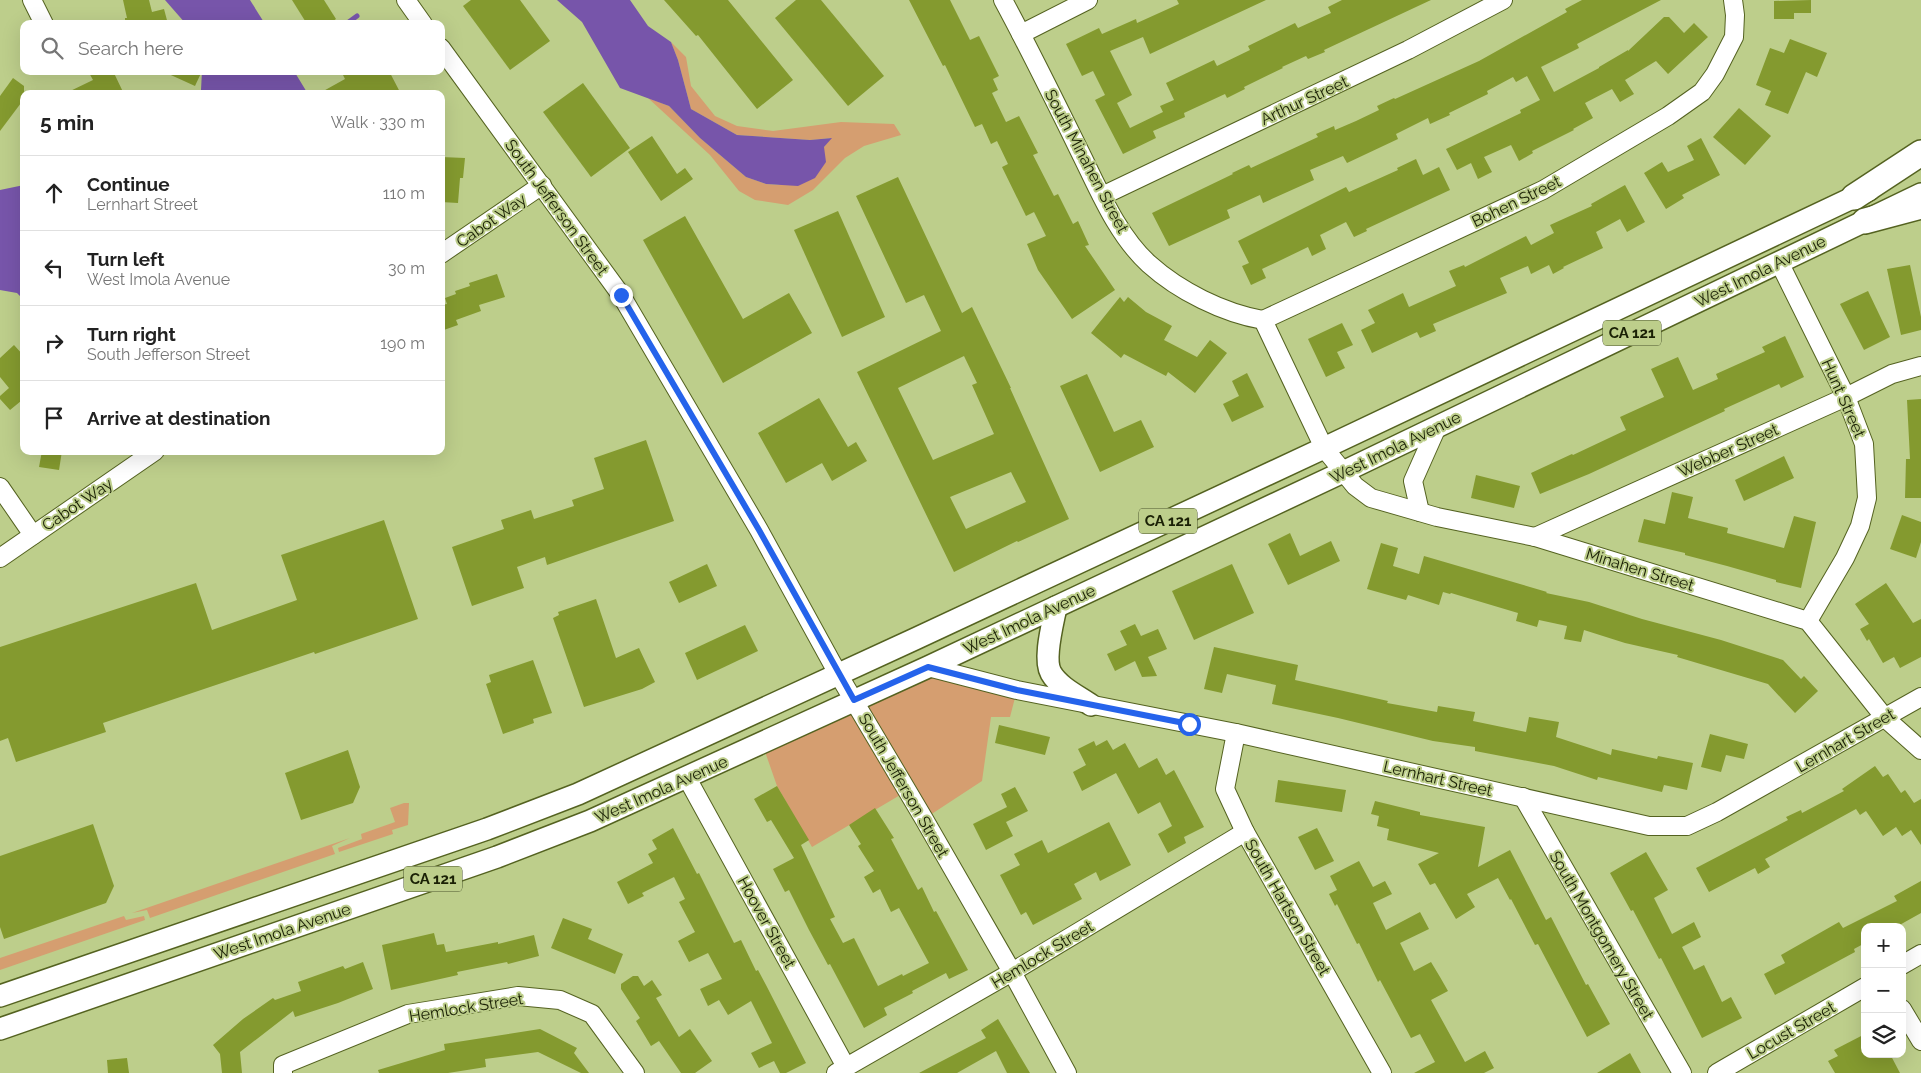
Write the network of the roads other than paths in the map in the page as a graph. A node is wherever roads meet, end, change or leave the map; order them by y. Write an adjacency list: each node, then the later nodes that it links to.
1 (32, 0): 7 (street)
2 (406, 0): 8 (street)
3 (1003, 0): 9 (street, South Minahen Street)
4 (1088, 0): 9 (street)
5 (1503, 0): 15 (street, Arthur Street)
6 (1733, 0): 21 (street, Bohen Street)
7 (42, 20)
8 (421, 20)
9 (1021, 34): 15 (street, South Minahen Street)
10 (445, 53): 13 (street, South Jefferson Street)
11 (1921, 153): 16 (highway, CA 121)
12 (1921, 165): 16 (main road, West Imola Avenue)
13 (542, 186): 19 (street, Cabot Way); 36 (street, South Jefferson Street)
14 (1921, 194): 18 (main road, West Imola Avenue / CA 121)
15 (1102, 196): 21 (street, South Minahen Street)
16 (1854, 197): 25 (main road, West Imola Avenue / CA 121)
17 (1921, 206): 18 (highway)
18 (1865, 221): 20 (main road, West Imola Avenue / CA 121)
19 (445, 251)
20 (1779, 262): 23 (street, Hunt Street); 24 (main road, West Imola Avenue / CA 121)
21 (1263, 320): 25 (street)
22 (1921, 366): 23 (street, Webber Street)
23 (1846, 397): 31 (street, Webber Street); 34 (street, Hunt Street)
24 (1437, 427): 27 (main road, West Imola Avenue / CA 121); 29 (street)
25 (1324, 448): 27 (street, Minahen Street); 36 (main road, West Imola Avenue / CA 121)
26 (149, 455): 30 (street, Cabot Way)
27 (1343, 472): 29 (street, Minahen Street); 33 (main road, West Imola Avenue / CA 121)
28 (0, 487): 30 (street)
29 (1420, 512): 31 (street, Minahen Street)
30 (33, 535): 32 (street, Cabot Way)
31 (1535, 537): 34 (street, Minahen Street)
32 (0, 558)
33 (1056, 607): 35 (main road, West Imola Avenue / CA 121); 39 (main road)
34 (1808, 621): 40 (street)
35 (928, 667): 38 (main road, West Imola Avenue / CA 121); 39 (street, Lernhart Street)
36 (838, 674): 38 (street, South Jefferson Street); 50 (main road, West Imola Avenue / CA 121)
37 (1921, 697): 40 (street, Lernhart Street)
38 (854, 700): 43 (main road, West Imola Avenue / CA 121); 48 (street, South Jefferson Street)
39 (1091, 705): 41 (street, Lernhart Street)
40 (1885, 718): 42 (street); 44 (street, Lernhart Street)
41 (1236, 733): 44 (street, Lernhart Street); 45 (street, South Hartson Street)
42 (1921, 750)
43 (687, 778): 52 (main road, West Imola Avenue / CA 121); 54 (street, Hoover Street)
44 (1523, 797): 59 (street, South Montgomery Street)
45 (1245, 832): 48 (street, Hemlock Street); 58 (street, South Hartson Street)
46 (1921, 954): 47 (street)
47 (1906, 963)
48 (1012, 972): 54 (street, Hemlock Street); 57 (street, South Jefferson Street)
49 (1861, 988): 60 (street, Locust Street)
50 (0, 996)
51 (1904, 1013): 53 (street)
52 (0, 1029)
53 (1921, 1041)
54 (841, 1070)
55 (283, 1073): 56 (street, Hemlock Street)
56 (635, 1073)
57 (1067, 1073)
58 (1382, 1073)
59 (1682, 1073)
60 (1717, 1073)

